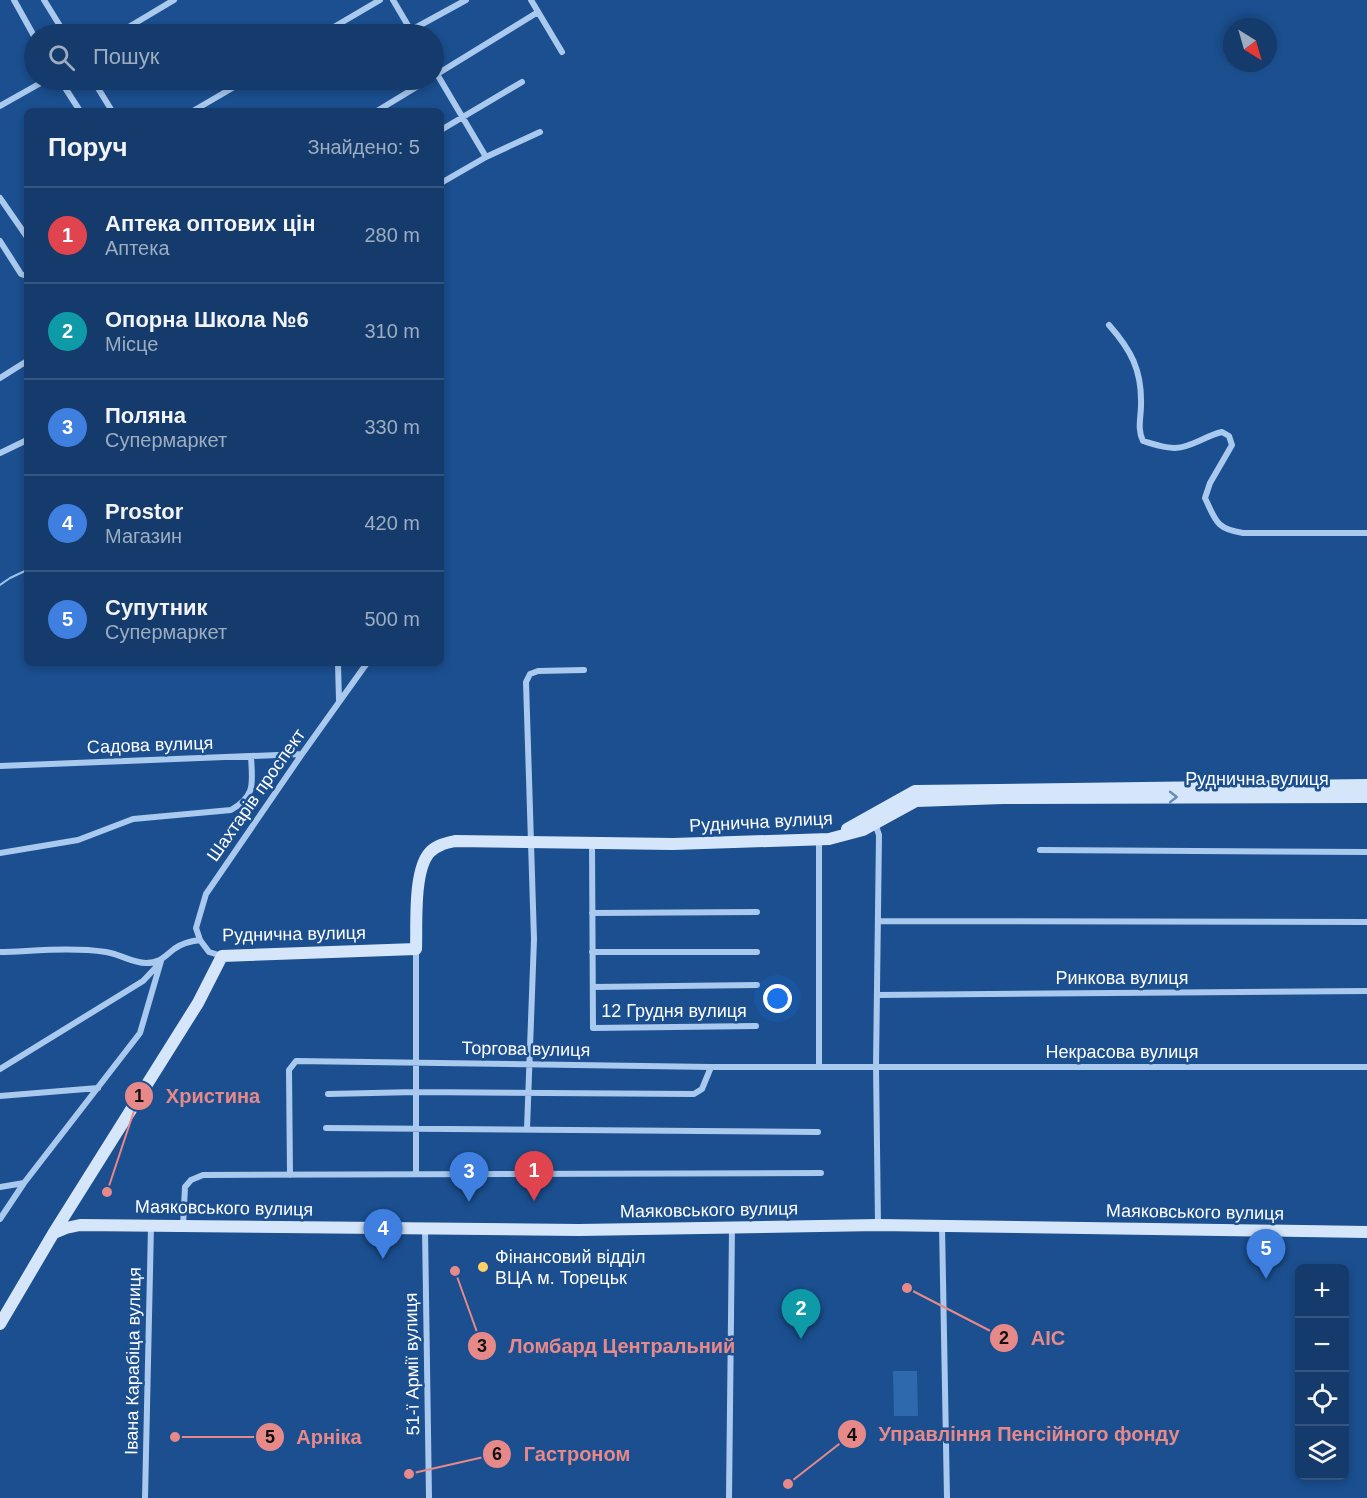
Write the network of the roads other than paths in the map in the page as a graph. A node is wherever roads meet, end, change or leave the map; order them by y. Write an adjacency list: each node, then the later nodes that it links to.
1 (14, 0): 9 (street)
2 (44, 0): 10 (street)
3 (174, 0): 11 (street)
4 (380, 0): 12 (street)
5 (393, 0): 13 (street)
6 (466, 0): 14 (street)
7 (531, 0): 8 (street)
8 (538, 12): 15 (street); 16 (street)
9 (27, 24)
10 (59, 24)
11 (134, 24)
12 (339, 24)
13 (405, 24)
14 (425, 24)
15 (562, 52)
16 (444, 67)
17 (522, 82): 29 (street)
18 (444, 88): 29 (street)
19 (28, 90): 24 (street)
20 (66, 90): 25 (street)
21 (99, 90): 26 (street)
22 (229, 90): 27 (street)
23 (412, 90): 28 (street)
24 (0, 106)
25 (78, 108)
26 (110, 108)
27 (198, 108)
28 (382, 108)
29 (463, 117): 30 (street); 32 (street)
30 (444, 128)
31 (540, 132): 32 (street)
32 (486, 157): 33 (street)
33 (444, 181)
34 (0, 198): 35 (street)
35 (24, 233)
36 (0, 241): 37 (street)
37 (24, 275)
38 (1108, 325): 43 (street)
39 (24, 363): 40 (street)
40 (0, 378)
41 (24, 441): 42 (street)
42 (0, 453)
43 (1367, 533)
44 (338, 666): 47 (street)
45 (365, 666): 47 (street, Шахтарів проспект)
46 (584, 670): 55 (street)
47 (339, 702): 48 (street, Шахтарів проспект)
48 (302, 754): 49 (street, Садова вулиця); 64 (street, Шахтарів проспект)
49 (251, 756): 50 (street, Садова вулиця); 59 (street)
50 (0, 766)
51 (1367, 785): 54 (main road)
52 (1367, 797): 53 (main road, Руднична вулиця, one-way to 52)
53 (875, 824): 54 (main road, Руднична вулиця); 62 (street)
54 (824, 839): 56 (main road, Руднична вулиця); 80 (street)
55 (532, 840): 56 (main road, Руднична вулиця); 65 (main road, Руднична вулиця); 77 (street)
56 (592, 842): 61 (street, 12 Грудня вулиця)
57 (1040, 850): 58 (street)
58 (1367, 852)
59 (0, 853)
60 (757, 912): 61 (street)
61 (592, 913): 67 (street, 12 Грудня вулиця)
62 (878, 921): 63 (street); 74 (street)
63 (1367, 922)
64 (200, 940): 69 (street, Руднична вулиця); 70 (street)
65 (416, 949): 69 (main road, Руднична вулиця); 76 (street, Руднична вулиця)
66 (0, 952): 70 (street)
67 (592, 952): 68 (street); 72 (street, 12 Грудня вулиця)
68 (757, 952)
69 (222, 956): 97 (main road)
70 (162, 961): 82 (street); 83 (street)
71 (757, 985): 72 (street, 12 Грудня вулиця)
72 (592, 987): 75 (street, 12 Грудня вулиця)
73 (1367, 991): 74 (street, Ринкова вулиця)
74 (877, 995): 78 (street)
75 (756, 1026)
76 (418, 1062): 77 (street, Торгова вулиця); 84 (street, Руднична вулиця); 94 (street, Торгова вулиця)
77 (531, 1064): 79 (street, Торгова вулиця); 86 (street)
78 (876, 1066): 80 (street, Некрасова вулиця); 81 (street, Некрасова вулиця); 101 (street)
79 (711, 1067): 80 (street, Торгова вулиця); 86 (street)
80 (819, 1067)
81 (1367, 1067)
82 (0, 1069)
83 (98, 1088): 87 (street); 95 (street)
84 (416, 1092): 85 (street); 86 (street); 89 (street, Руднична вулиця)
85 (328, 1094)
86 (529, 1094): 90 (street)
87 (0, 1096)
88 (326, 1128): 89 (street)
89 (416, 1128): 90 (street); 93 (street, Руднична вулиця)
90 (527, 1129): 91 (street)
91 (818, 1131)
92 (820, 1173): 93 (street)
93 (416, 1174): 94 (street)
94 (290, 1175): 102 (street)
95 (24, 1183): 96 (street); 98 (street)
96 (0, 1187)
97 (70, 1206): 99 (main road); 107 (main road)
98 (0, 1219)
99 (80, 1225): 100 (main road, Маяковського вулиця); 107 (main road, Маяковського вулиця)
100 (151, 1225): 102 (main road, Маяковського вулиця); 109 (street, Івана Карабіца вулиця)
101 (878, 1225): 103 (main road, Маяковського вулиця); 104 (main road, Маяковського вулиця)
102 (183, 1226): 105 (main road, Маяковського вулиця)
103 (942, 1226): 106 (main road, Маяковського вулиця); 112 (street)
104 (732, 1227): 105 (main road, Маяковського вулиця); 111 (street)
105 (425, 1229): 110 (street, 51-ї Армії вулиця)
106 (1367, 1232)
107 (53, 1234): 108 (main road)
108 (0, 1324)
109 (145, 1498)
110 (429, 1498)
111 (729, 1498)
112 (947, 1498)

